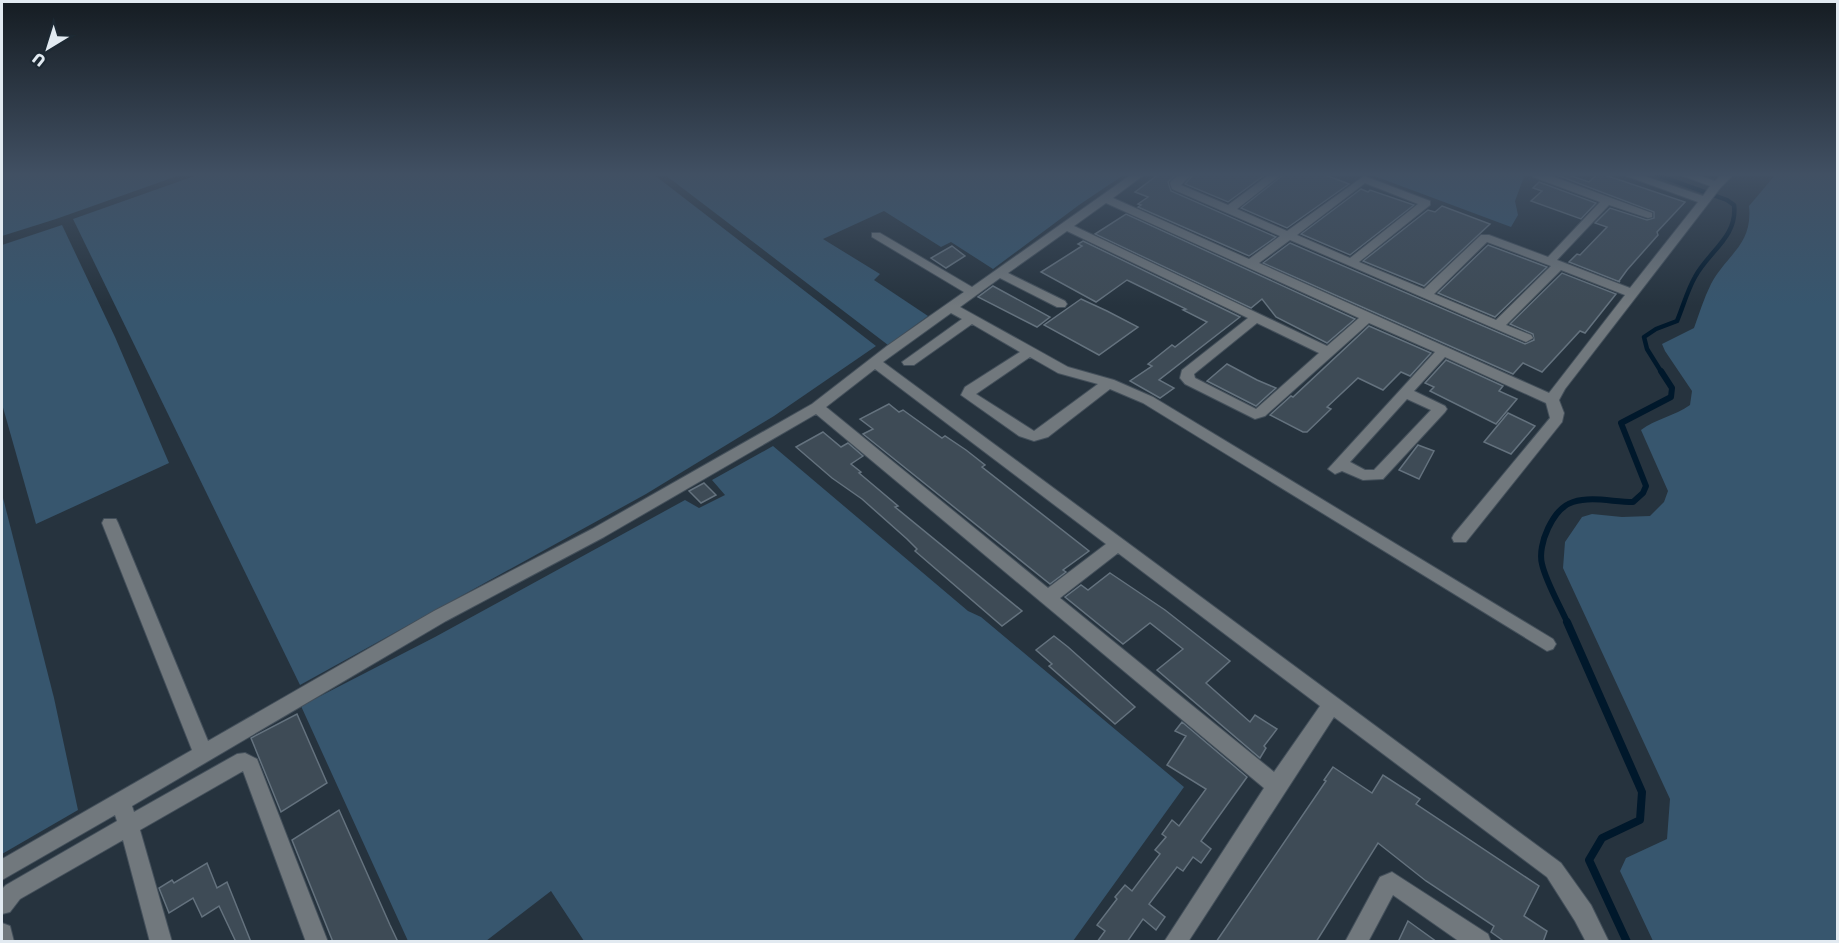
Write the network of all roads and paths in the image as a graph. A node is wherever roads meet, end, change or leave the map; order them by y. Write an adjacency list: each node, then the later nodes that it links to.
1 (1078, 218): 8 (street)
2 (1147, 218): 13 (street)
3 (1249, 218): 10 (street)
4 (1311, 218): 10 (street)
5 (1406, 218): 11 (street)
6 (1593, 218): 12 (street)
7 (1692, 218): 16 (street)
8 (1067, 227): 14 (street); 21 (street)
9 (876, 235): 15 (street)
10 (1287, 236): 11 (street); 13 (street)
11 (1350, 263): 17 (street)
12 (1555, 263): 16 (street); 17 (street); 23 (street)
13 (1249, 265): 20 (street)
14 (999, 273): 15 (street); 18 (street)
15 (972, 292): 19 (street)
16 (1632, 293): 32 (street)
17 (1426, 294): 23 (street)
18 (1061, 304)
19 (950, 308): 22 (street); 29 (street)
20 (1368, 317): 26 (street); 27 (street)
21 (1256, 318): 27 (street); 27 (street)
22 (971, 319): 25 (street); 28 (street)
23 (1498, 325): 24 (street)
24 (1526, 338)
25 (1030, 351): 30 (street); 30 (street)
26 (1443, 351): 31 (street); 32 (street)
27 (1330, 353)
28 (909, 362)
29 (875, 363): 33 (street); 36 (street)
30 (1109, 383): 38 (street)
31 (1405, 392): 31 (street)
32 (1552, 400): 35 (street)
33 (817, 407): 37 (street); 40 (street)
34 (110, 523): 40 (street)
35 (1460, 538)
36 (1117, 545): 37 (street); 39 (street)
37 (1049, 597): 41 (street)
38 (1547, 644)
39 (1331, 706): 41 (street); 53 (street)
40 (203, 753): 42 (street)
41 (1276, 786): 50 (street)
42 (120, 801): 43 (street); 44 (street)
43 (129, 826): 45 (street); 48 (street); 49 (street)
44 (2, 870)
45 (2, 904)
46 (2, 934): 47 (street)
47 (3, 942)
48 (161, 942)
49 (317, 942)
50 (1175, 942)
51 (1356, 942): 52 (street)
52 (1480, 942)
53 (1598, 942)

